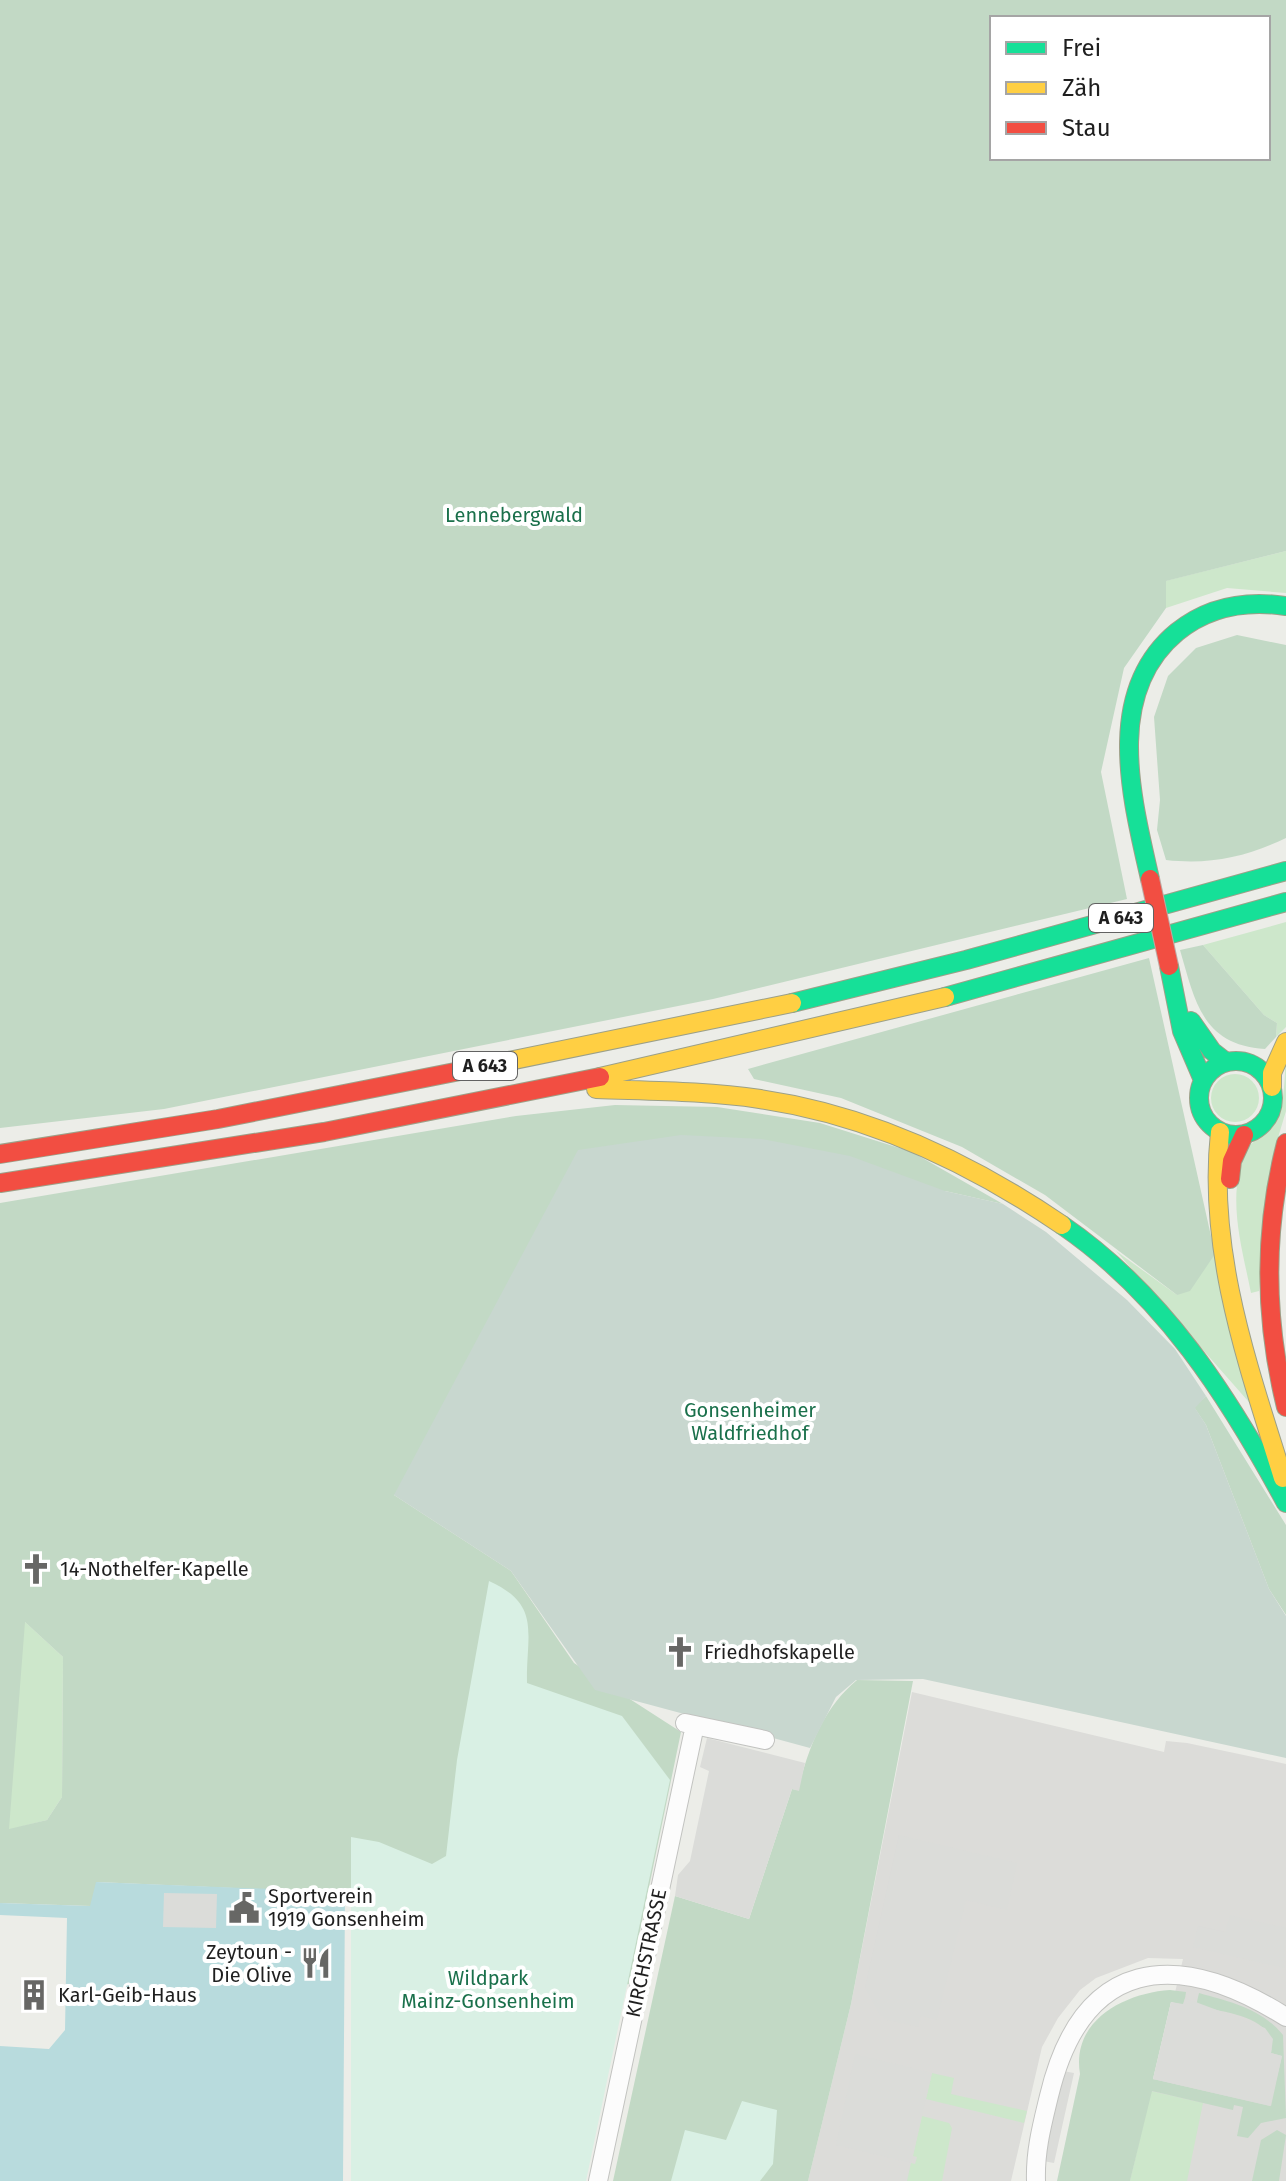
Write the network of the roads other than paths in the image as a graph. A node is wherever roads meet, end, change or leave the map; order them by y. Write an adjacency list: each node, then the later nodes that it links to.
1 (1286, 606): 4 (main road, bridge)
2 (1282, 871): 13 (main road, A 643)
3 (1286, 902): 8 (main road, A 643)
4 (1169, 966): 6 (main road); 7 (main road)
5 (1286, 1042): 9 (main road)
6 (1226, 1062): 7 (main road); 9 (main road)
7 (1203, 1080): 10 (main road)
8 (549, 1087): 14 (main road, A 643); 18 (main road)
9 (1272, 1087): 11 (main road)
10 (1220, 1132): 11 (main road); 17 (main road)
11 (1244, 1135): 16 (main road)
12 (1286, 1143): 15 (main road)
13 (0, 1154)
14 (0, 1183)
15 (1286, 1407)
16 (1286, 1445)
17 (1286, 1489)
18 (1286, 1503)
19 (765, 1740): 21 (street, KIRCHSTRASSE)
20 (1286, 2017): 22 (street)
21 (598, 2181)
22 (1036, 2181)

